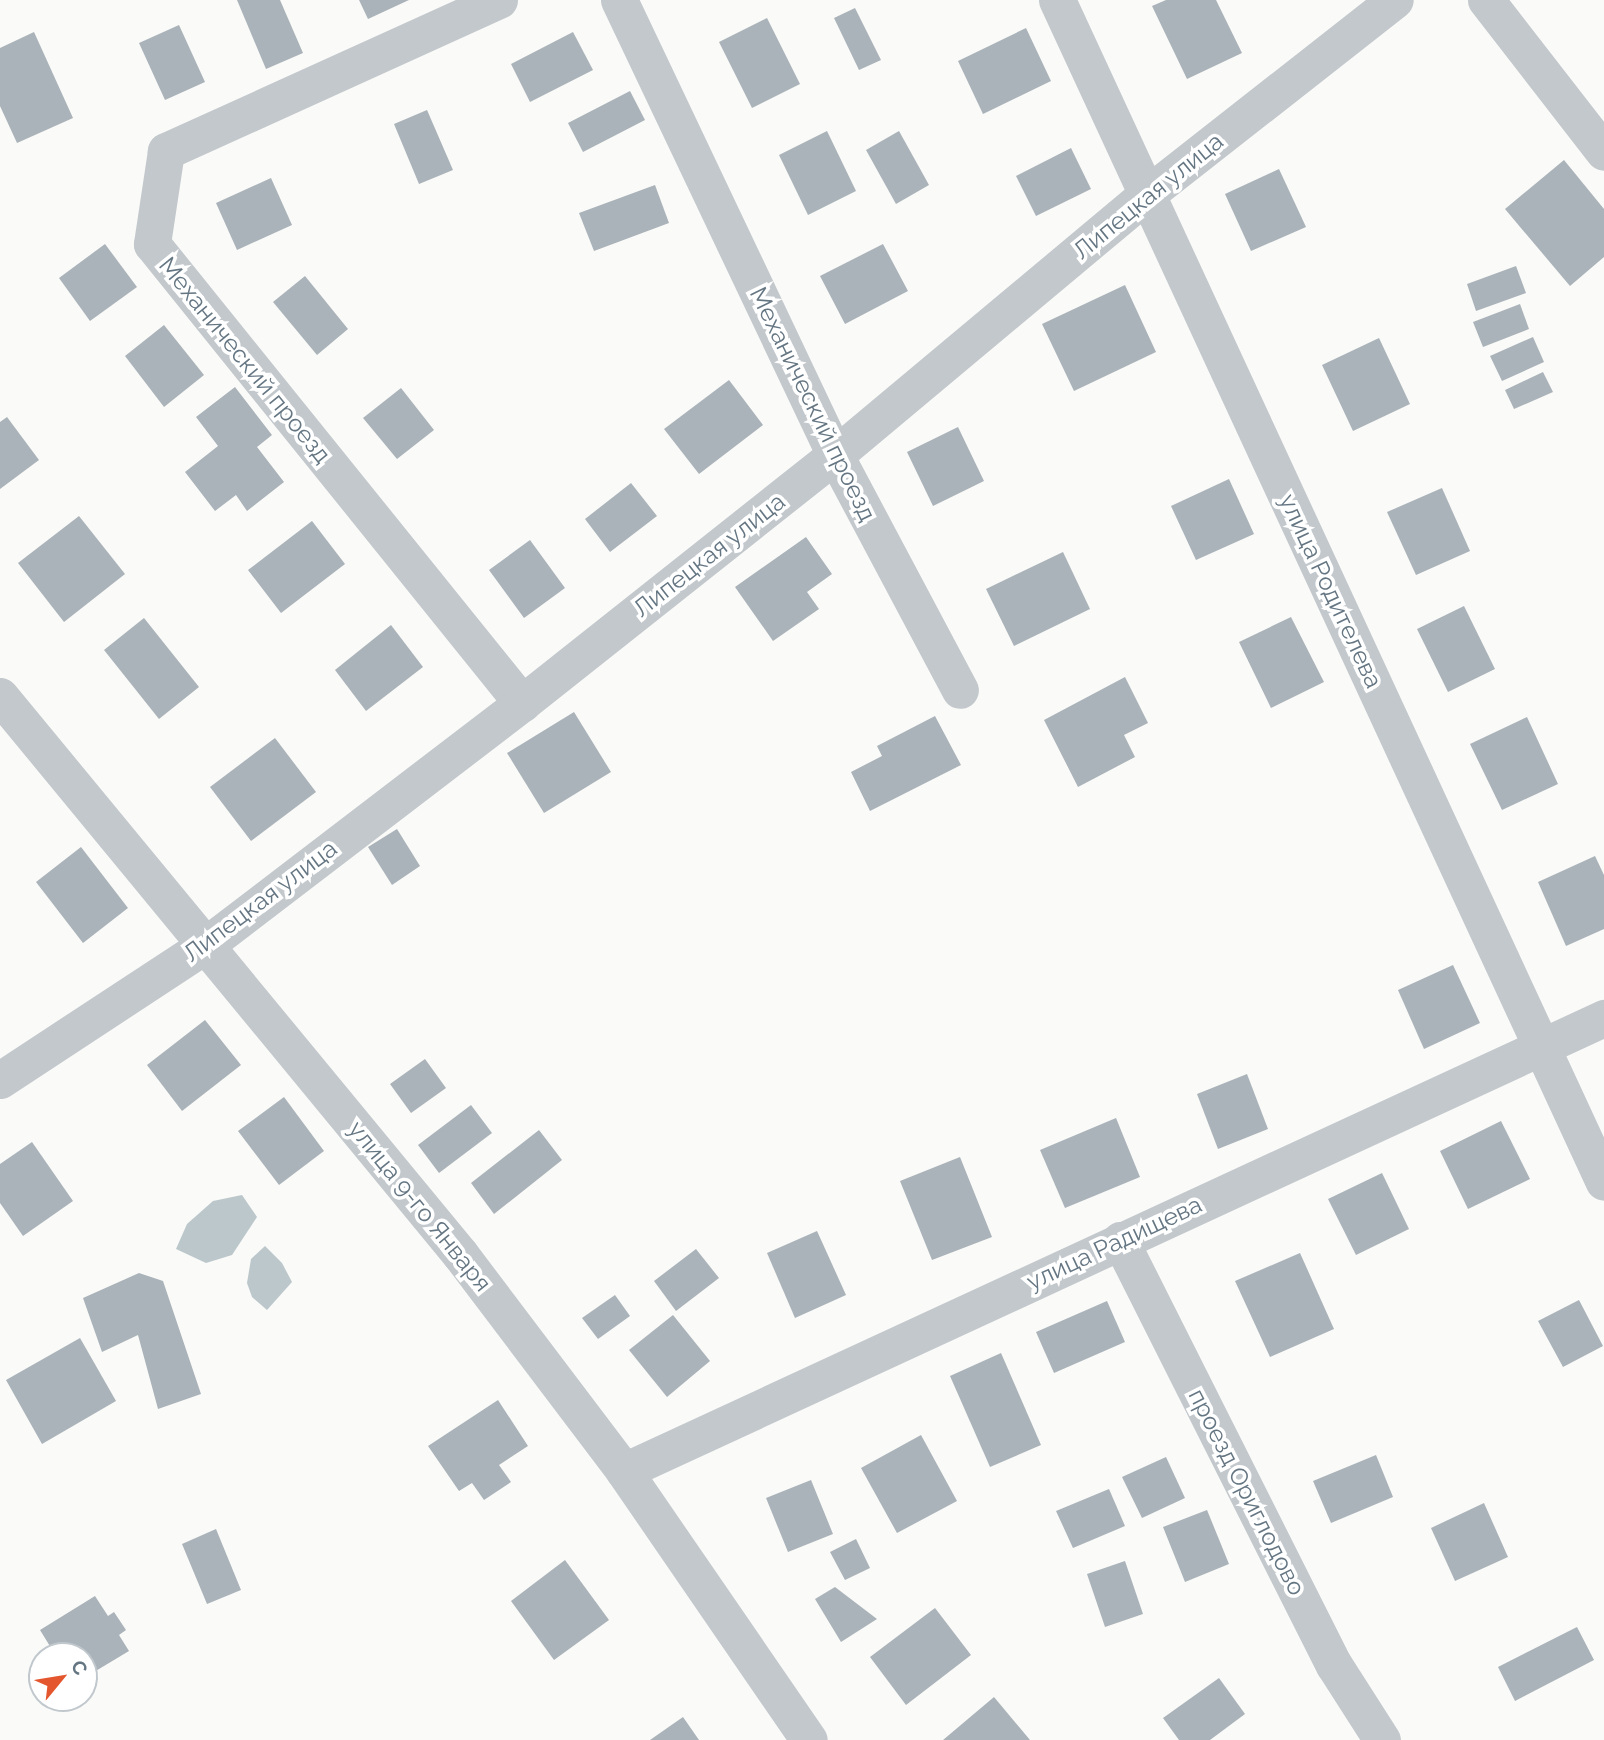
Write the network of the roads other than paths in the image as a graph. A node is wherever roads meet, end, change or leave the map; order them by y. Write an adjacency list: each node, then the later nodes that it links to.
1 (499, 0): 11 (street, Механический проезд)
2 (619, 0): 8 (street, Механический проезд)
3 (1057, 0): 7 (street, улица Родителева)
4 (1395, 0): 7 (street, Липецкая улица)
5 (1486, 0): 6 (street)
6 (1604, 152)
7 (1146, 195): 8 (street, Липецкая улица); 14 (street, улица Родителева)
8 (835, 455): 9 (street, Механический проезд); 11 (street, Липецкая улица)
9 (960, 690)
10 (0, 696): 12 (street, улица 9-го Января)
11 (522, 703): 12 (street, Липецкая улица)
12 (207, 944): 15 (street, Липецкая улица); 18 (street, улица 9-го Января)
13 (1604, 1018): 14 (street, улица Радищева)
14 (1543, 1047): 16 (street, улица Родителева); 17 (street, улица Радищева)
15 (0, 1080)
16 (1604, 1182)
17 (1120, 1240): 18 (street, улица Радищева); 20 (street, проезд Ориглодово)
18 (624, 1471): 19 (street, улица 9-го Января)
19 (809, 1740)
20 (1382, 1740)

